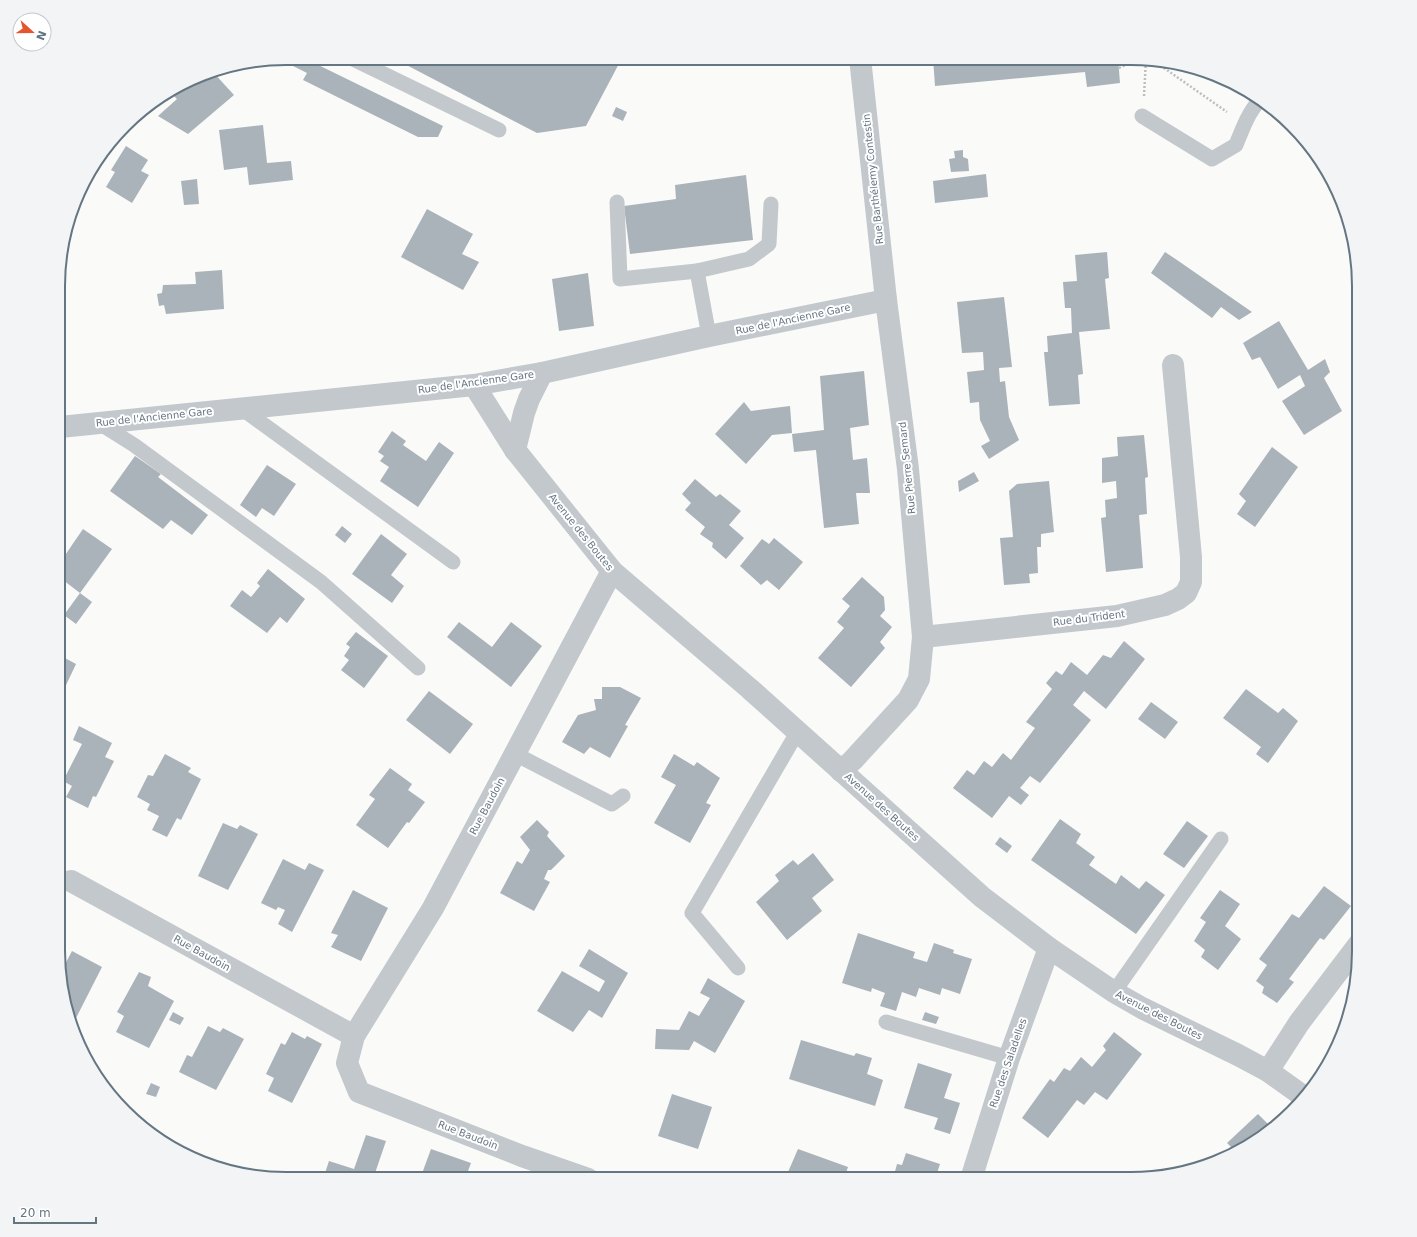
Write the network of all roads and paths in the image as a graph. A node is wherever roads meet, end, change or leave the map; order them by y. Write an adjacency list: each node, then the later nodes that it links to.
1 (365, 65): 10 (lane)
2 (861, 65): 14 (street, Rue Barthélemy Contestin)
3 (1125, 65): 5 (path)
4 (1146, 65): 8 (path)
5 (1119, 68)
6 (1163, 68): 9 (path)
7 (1256, 104): 9 (lane)
8 (1142, 116): 9 (lane)
9 (1244, 124)
10 (499, 130)
11 (617, 202): 13 (lane)
12 (771, 204): 13 (lane)
13 (697, 271): 15 (lane)
14 (886, 300): 15 (street, Rue de l'Ancienne Gare); 25 (street, Rue Pierre Semard)
15 (709, 336): 17 (street, Rue de l'Ancienne Gare)
16 (1173, 365): 25 (street, Rue du Trident)
17 (542, 373): 18 (street, Rue de l'Ancienne Gare); 22 (street)
18 (474, 385): 19 (street, Rue de l'Ancienne Gare); 22 (street, Avenue des Boutes)
19 (241, 408): 20 (street, Rue de l'Ancienne Gare); 23 (lane)
20 (99, 423): 21 (street, Rue de l'Ancienne Gare); 26 (lane)
21 (65, 426)
22 (515, 450): 24 (street, Avenue des Boutes)
23 (453, 562)
24 (612, 571): 27 (street, Avenue des Boutes); 28 (street, Rue Baudoin)
25 (923, 637): 29 (street)
26 (418, 668)
27 (798, 731): 29 (street, Avenue des Boutes); 35 (lane)
28 (515, 754): 30 (lane); 38 (street, Rue Baudoin)
29 (841, 771): 33 (street, Avenue des Boutes)
30 (624, 796)
31 (1221, 839): 36 (lane)
32 (71, 880): 38 (street, Rue Baudoin)
33 (1048, 948): 36 (street, Avenue des Boutes); 39 (street, Rue des Saladelles)
34 (1352, 953): 40 (street)
35 (738, 968)
36 (1114, 992): 40 (street, Avenue des Boutes)
37 (886, 1022): 39 (lane)
38 (354, 1036): 42 (street, Rue Baudoin)
39 (1009, 1058): 43 (street, Rue des Saladelles)
40 (1268, 1071): 41 (street, Avenue des Boutes)
41 (1300, 1094)
42 (568, 1172)
43 (973, 1172)

